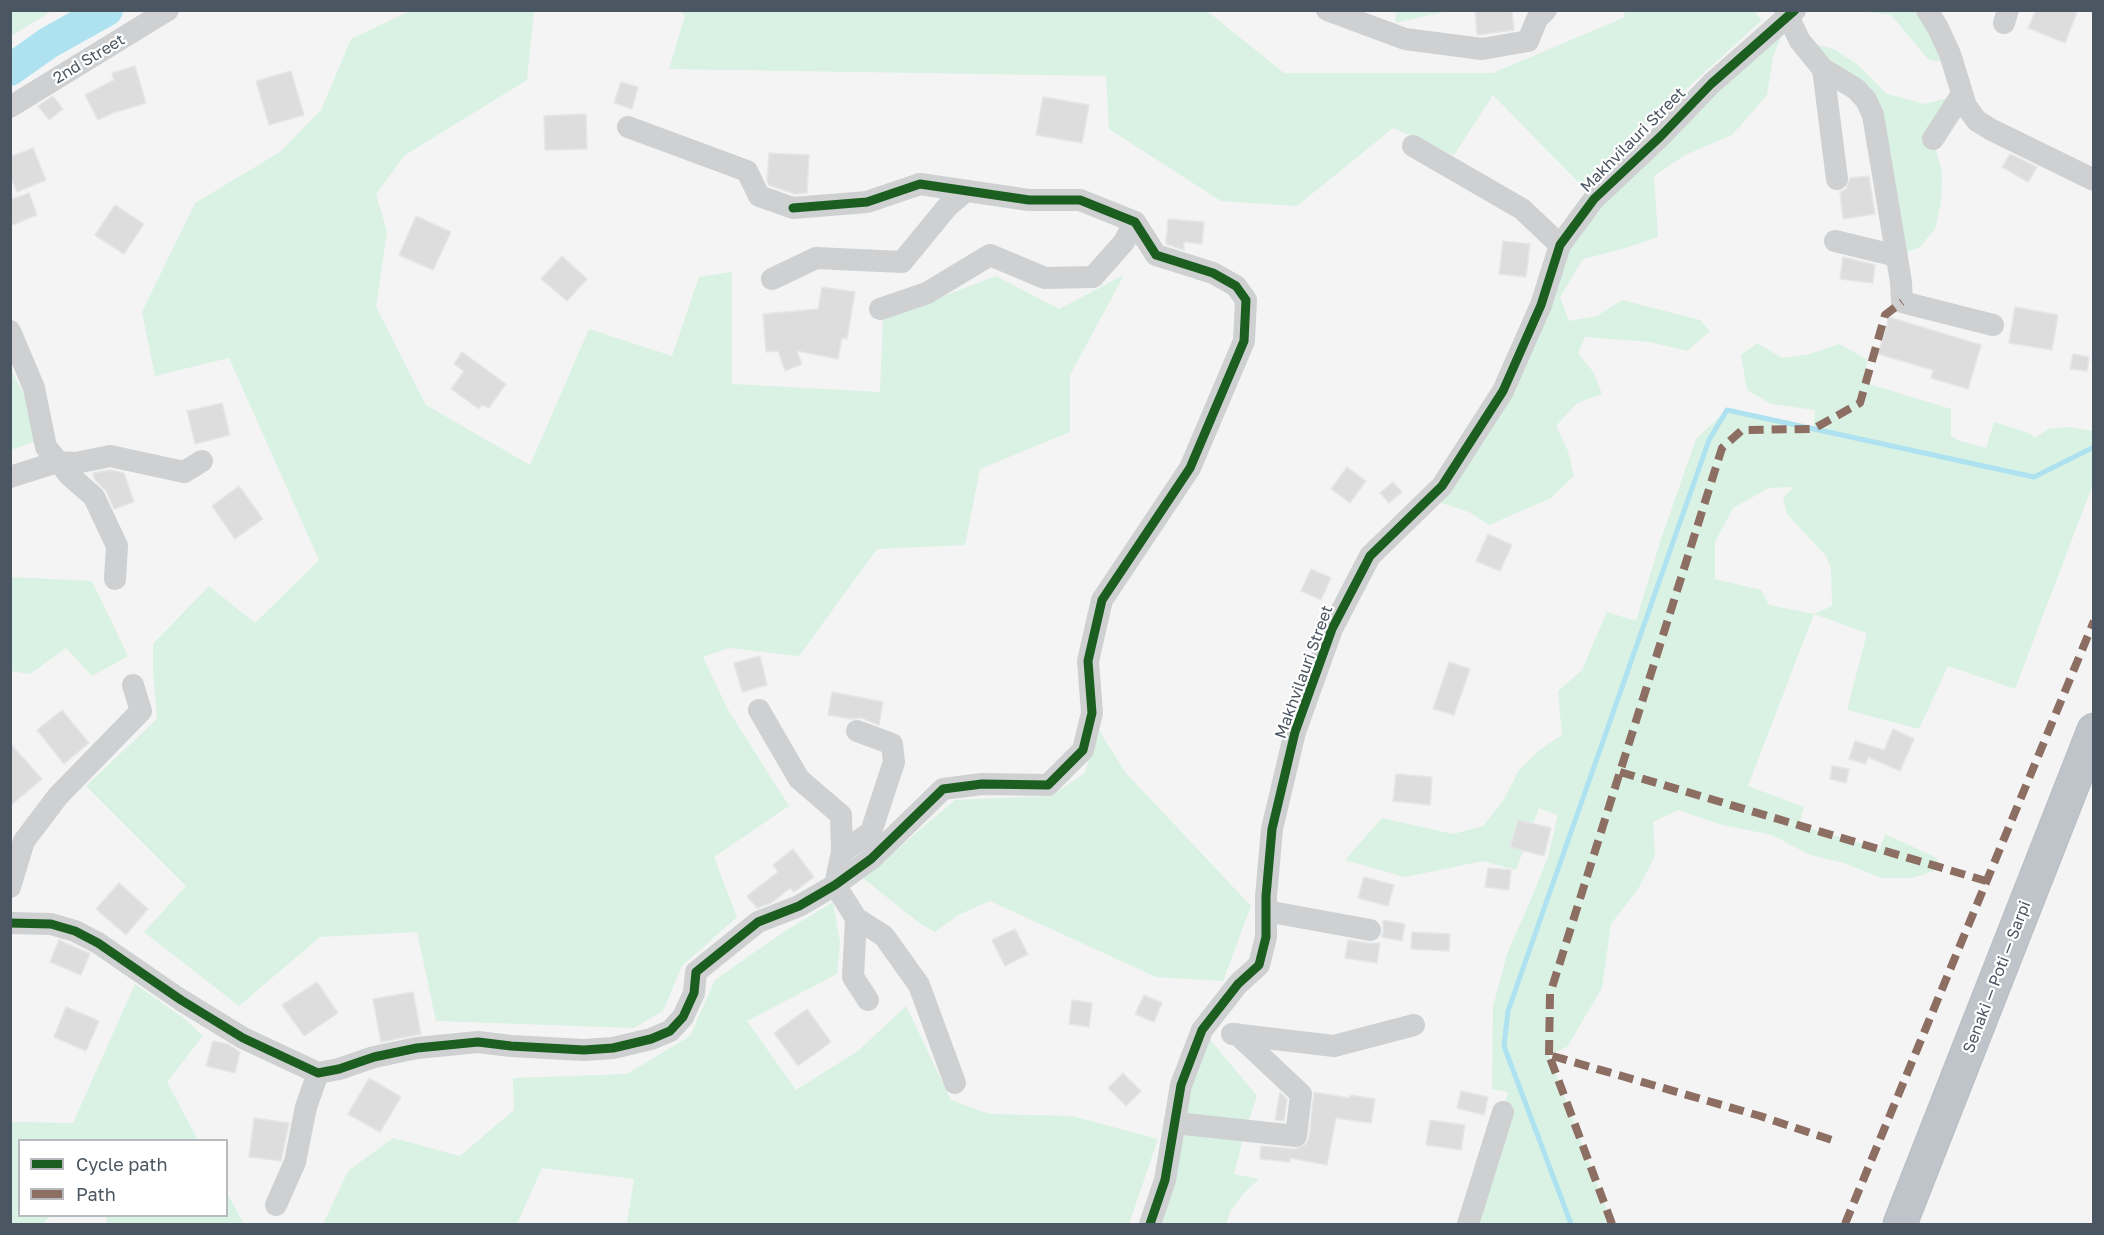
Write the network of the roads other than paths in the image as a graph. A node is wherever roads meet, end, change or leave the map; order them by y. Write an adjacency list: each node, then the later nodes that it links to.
1 (168, 10): 10 (street, 2nd Street)
2 (1328, 10): 7 (street)
3 (1350, 10): 7 (street)
4 (1546, 10): 7 (street)
5 (1927, 10): 9 (street)
6 (1790, 12): 8 (street); 19 (street, Makhvilauri Street)
7 (1374, 28)
8 (1824, 69): 14 (street); 20 (street)
9 (1962, 94): 12 (street); 15 (street)
10 (10, 106)
11 (628, 127): 16 (street)
12 (1933, 139)
13 (1413, 146): 19 (street)
14 (1837, 179)
15 (2094, 180)
16 (966, 190): 17 (street); 21 (street)
17 (1134, 222): 22 (street); 34 (street)
18 (1835, 242): 20 (street)
19 (1560, 245): 36 (street, Makhvilauri Street)
20 (1897, 256): 23 (street)
21 (772, 279)
22 (880, 309)
23 (1993, 325)
24 (13, 341): 26 (street)
25 (202, 461): 26 (street)
26 (57, 462): 27 (street); 28 (street)
27 (10, 477)
28 (115, 579)
29 (133, 685): 35 (street)
30 (759, 710): 33 (street)
31 (2094, 730): 51 (highway, Senaki — Poti — Sarpi)
32 (857, 731): 33 (street)
33 (842, 852): 34 (street)
34 (836, 885): 37 (street); 44 (street)
35 (10, 887)
36 (1266, 911): 39 (street); 42 (street, Makhvilauri Street)
37 (856, 918): 40 (street); 45 (street)
38 (10, 923): 44 (street)
39 (1370, 930)
40 (868, 1000)
41 (1413, 1025): 43 (street)
42 (1202, 1030): 43 (street); 47 (street, Makhvilauri Street)
43 (1237, 1034): 47 (street)
44 (318, 1073): 48 (street)
45 (955, 1083)
46 (1503, 1112): 50 (street)
47 (1174, 1123): 49 (street, Makhvilauri Street)
48 (276, 1205)
49 (1150, 1224)
50 (1468, 1224)
51 (1900, 1224)

